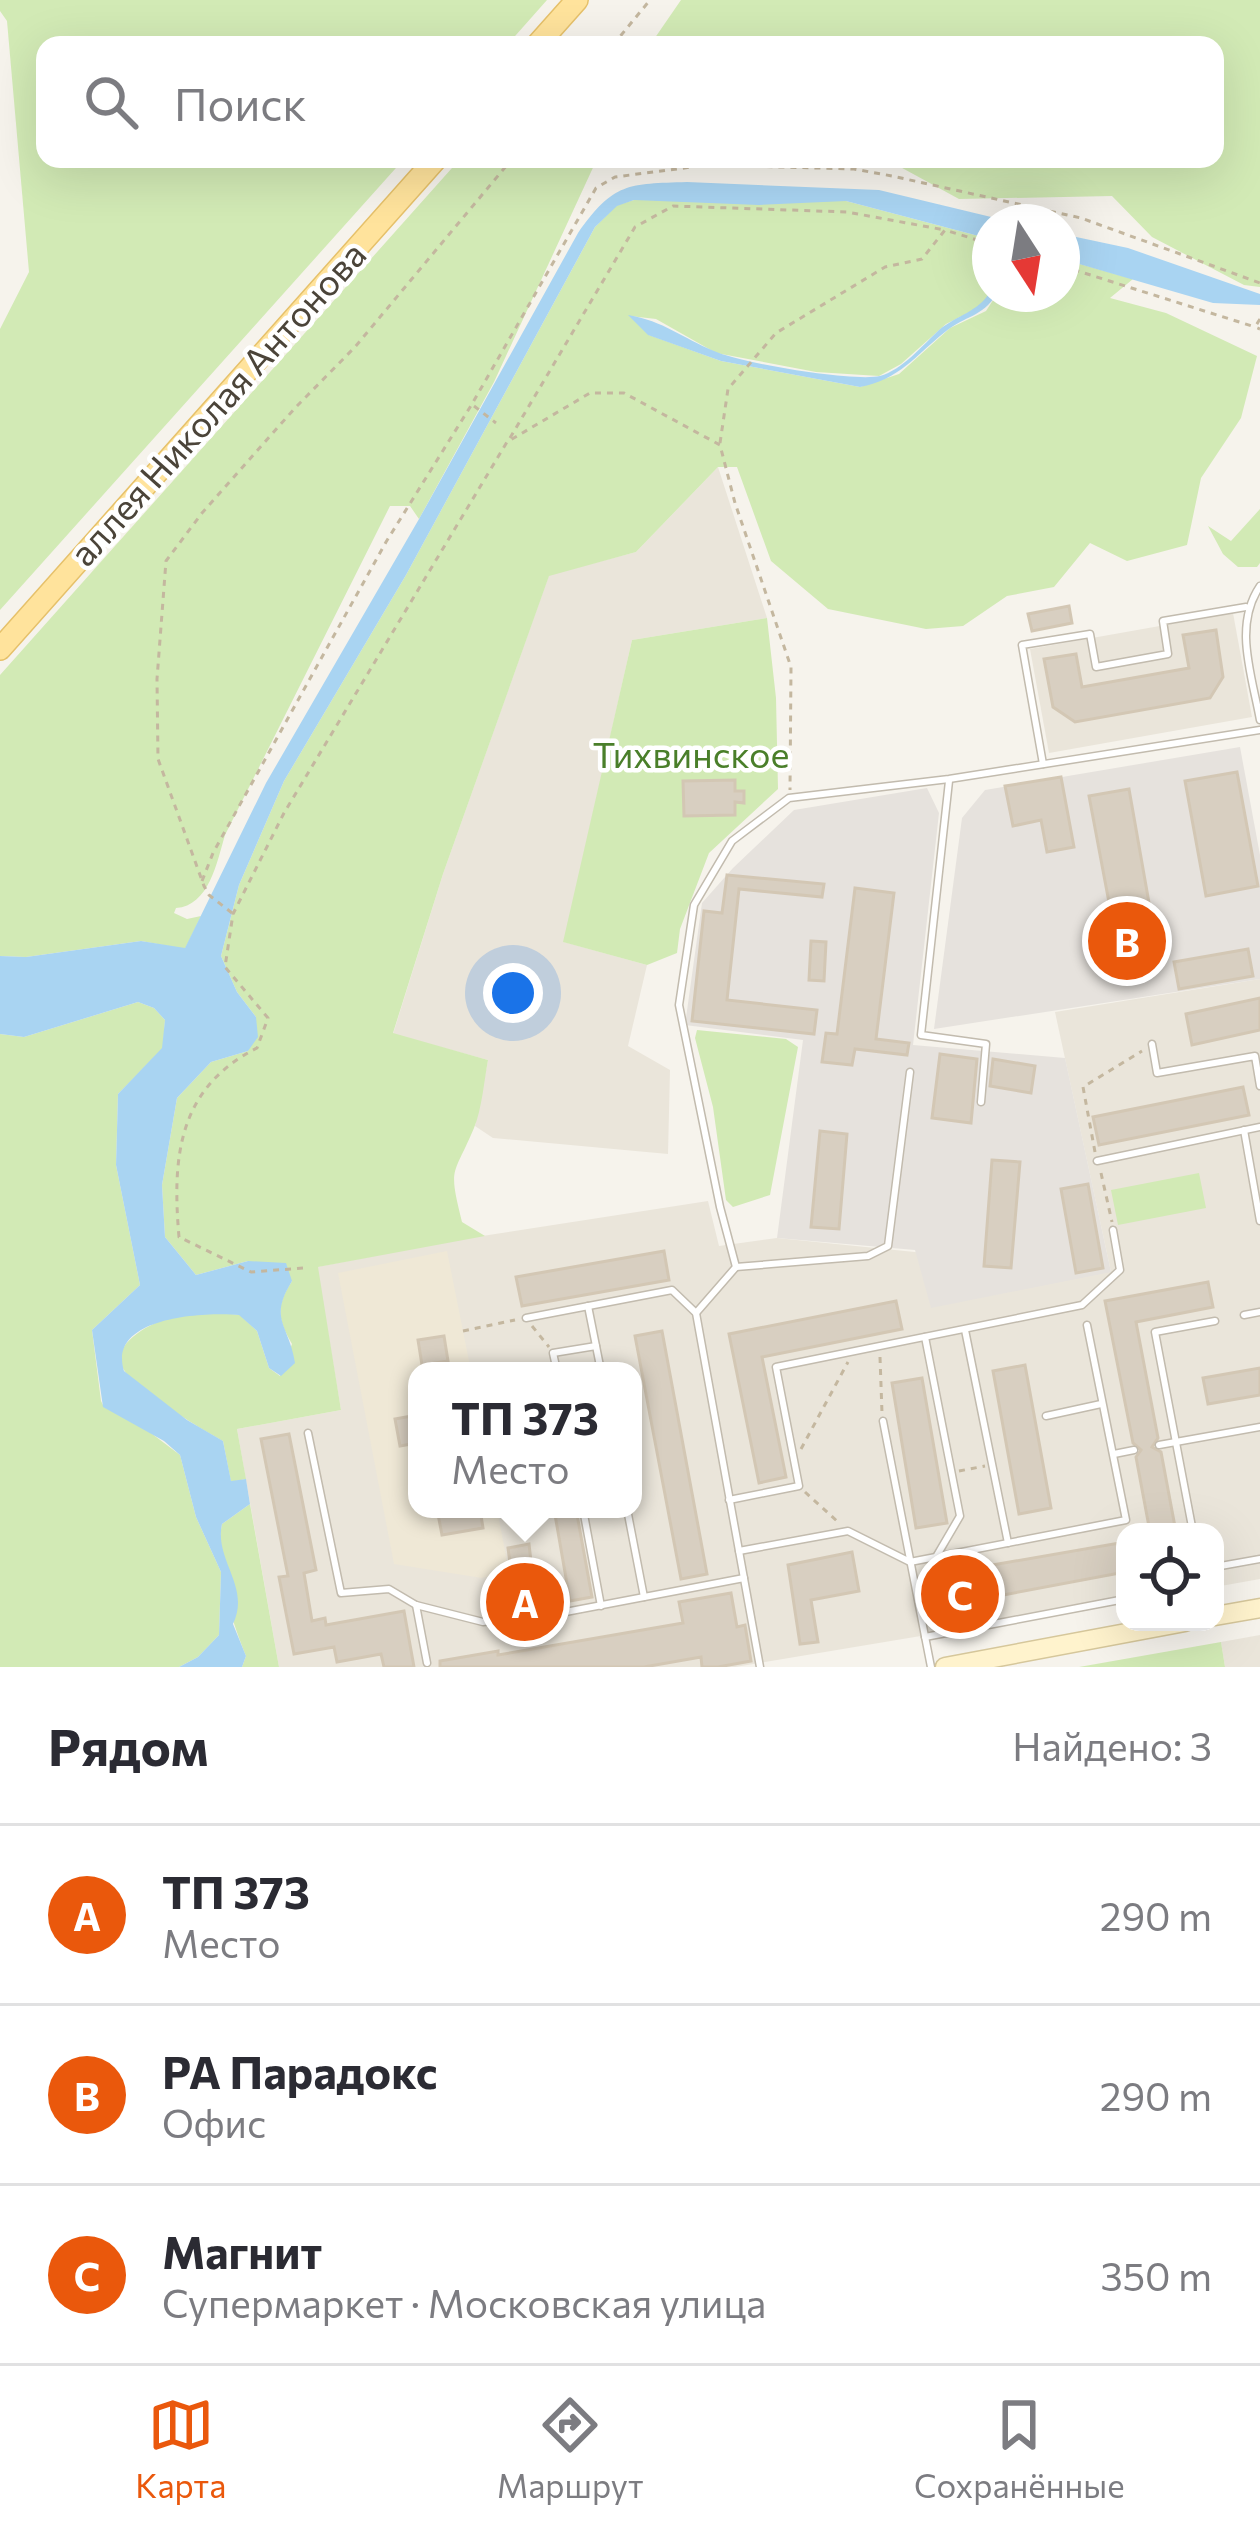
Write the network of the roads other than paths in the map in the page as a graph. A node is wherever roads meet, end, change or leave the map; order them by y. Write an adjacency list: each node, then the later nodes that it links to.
1 (578, 0): 2 (main road)
2 (545, 36)
3 (428, 168): 6 (main road, аллея Николая Антонова)
4 (1260, 586): 5 (lane)
5 (1246, 608): 7 (lane); 9 (lane)
6 (0, 650)
7 (1260, 720)
8 (1260, 730): 9 (lane)
9 (1043, 764): 10 (lane)
10 (949, 779): 14 (lane); 20 (lane)
11 (1152, 1045): 13 (lane)
12 (910, 1072): 20 (lane)
13 (1260, 1085)
14 (981, 1102)
15 (1260, 1127): 16 (lane)
16 (1244, 1130): 17 (lane); 18 (lane)
17 (1097, 1161)
18 (1260, 1221)
19 (1113, 1230): 28 (lane)
20 (736, 1267): 23 (lane)
21 (588, 1306): 23 (lane); 25 (lane); 30 (lane)
22 (1260, 1312): 24 (lane)
23 (696, 1313): 42 (lane)
24 (1244, 1315)
25 (526, 1318)
26 (1215, 1321): 38 (lane)
27 (1087, 1325): 33 (lane)
28 (965, 1330): 29 (lane); 46 (lane)
29 (925, 1337): 42 (lane); 48 (lane)
30 (596, 1346): 31 (lane); 32 (lane)
31 (554, 1362)
32 (599, 1362)
33 (1102, 1404): 34 (lane); 41 (lane)
34 (1046, 1416)
35 (883, 1421): 50 (lane)
36 (1260, 1427): 38 (lane)
37 (308, 1433): 55 (lane)
38 (1176, 1442): 39 (lane); 45 (lane)
39 (1159, 1445)
40 (1134, 1450): 41 (lane)
41 (1113, 1454): 46 (lane)
42 (729, 1500): 47 (lane)
43 (585, 1518): 56 (lane)
44 (629, 1518): 53 (lane)
45 (1191, 1523)
46 (1007, 1543): 48 (lane)
47 (739, 1551): 50 (lane); 52 (lane)
48 (936, 1557): 50 (lane)
49 (1260, 1558): 51 (lane)
50 (910, 1562): 60 (lane)
51 (1224, 1565)
52 (744, 1578): 53 (lane); 62 (lane)
53 (644, 1598): 56 (lane)
54 (1116, 1601): 60 (lane)
55 (416, 1605): 56 (lane); 61 (lane)
56 (601, 1606)
57 (1260, 1608): 58 (main road)
58 (1224, 1614)
59 (1137, 1631): 64 (main road)
60 (926, 1637): 63 (lane)
61 (427, 1663)
62 (760, 1667)
63 (932, 1667)
64 (945, 1667)

